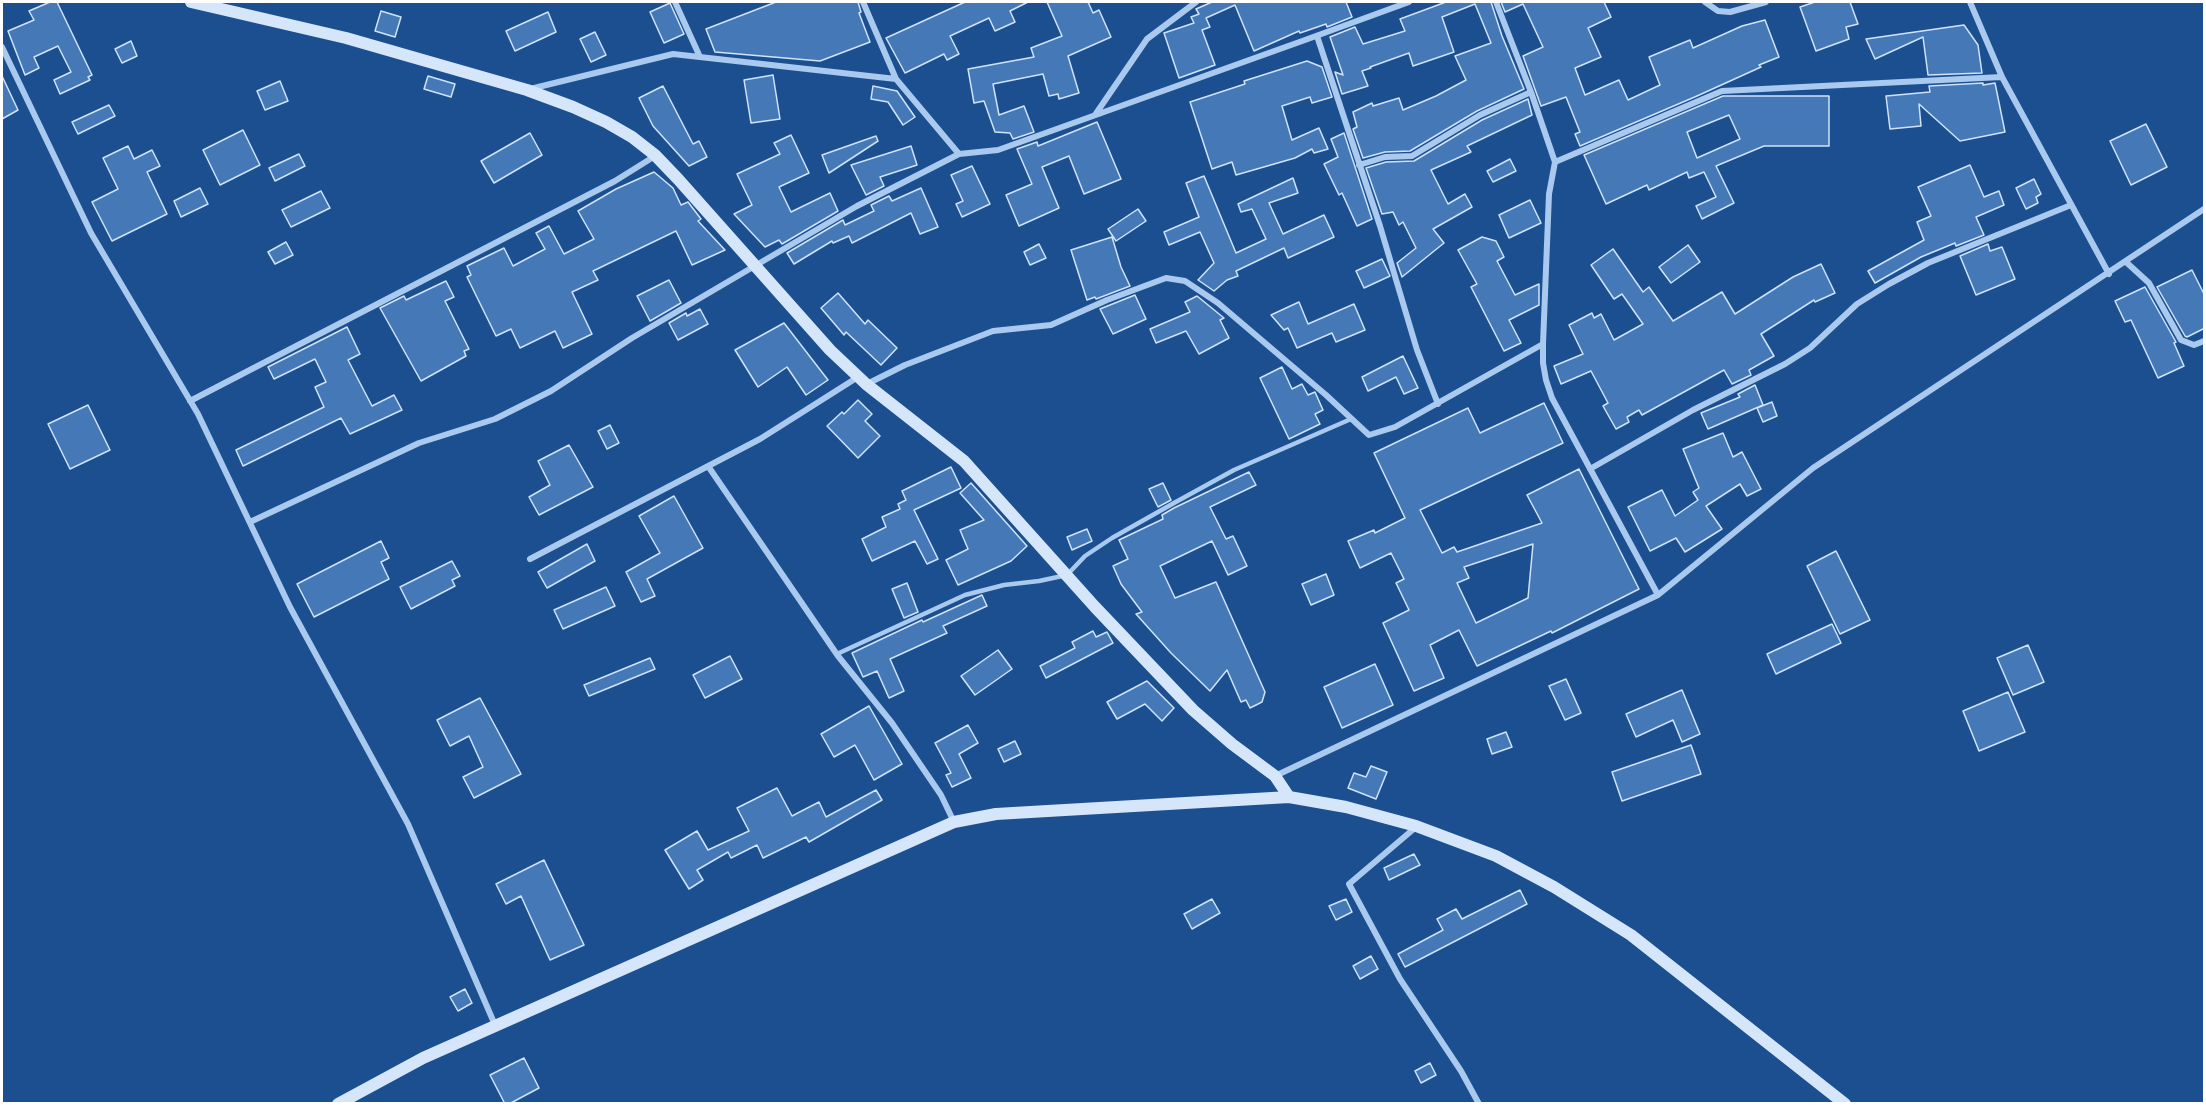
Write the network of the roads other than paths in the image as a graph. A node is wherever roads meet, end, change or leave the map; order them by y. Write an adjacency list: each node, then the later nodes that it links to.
1 (191, 2): 15 (street)
2 (675, 2): 12 (street)
3 (863, 2): 14 (street)
4 (1196, 2): 17 (street)
5 (1409, 2): 10 (street)
6 (1496, 2): 16 (street)
7 (1705, 2): 8 (street)
8 (1766, 2)
9 (1970, 2): 13 (street)
10 (1317, 36): 17 (street); 21 (street)
11 (2, 47): 30 (street)
12 (700, 57): 14 (street); 15 (street)
13 (2002, 77): 20 (street); 22 (street)
14 (896, 79): 18 (street)
15 (527, 90): 19 (street)
16 (1531, 92): 20 (street); 21 (street)
17 (1095, 115): 18 (street)
18 (959, 154): 25 (street)
19 (656, 156): 25 (street); 30 (street)
20 (1555, 162): 28 (street)
21 (1359, 165): 31 (street)
22 (2071, 205): 26 (street); 34 (street)
23 (2205, 209): 24 (street)
24 (2126, 262): 26 (street); 27 (street)
25 (755, 267): 29 (street); 35 (street)
26 (2109, 274): 38 (street)
27 (2205, 342)
28 (1544, 344): 31 (street); 34 (street)
29 (862, 380): 32 (street); 33 (street); 37 (street)
30 (190, 400): 35 (street)
31 (1438, 404): 32 (street)
32 (1351, 419): 37 (lane)
33 (708, 466): 36 (street); 39 (street)
34 (1590, 469): 38 (street)
35 (250, 522): 44 (street)
36 (530, 559)
37 (1067, 575): 39 (lane); 40 (street)
38 (1658, 594): 40 (street)
39 (837, 654): 42 (street)
40 (1275, 776): 41 (street)
41 (1289, 796): 42 (street); 43 (street)
42 (954, 822): 44 (street)
43 (1416, 826): 46 (street); 47 (street)
44 (495, 1025): 45 (street)
45 (338, 1104)
46 (1479, 1104)
47 (1845, 1104)

